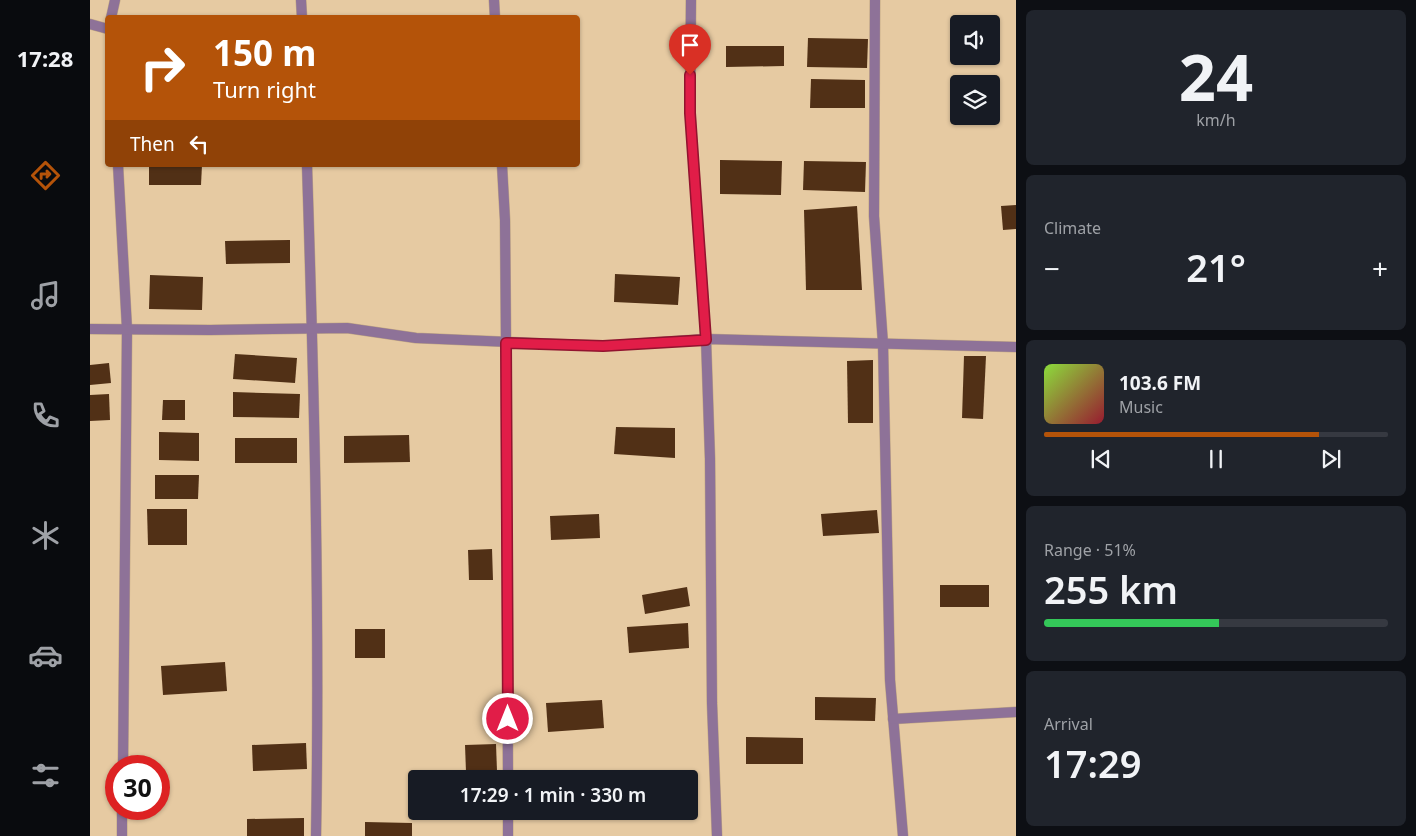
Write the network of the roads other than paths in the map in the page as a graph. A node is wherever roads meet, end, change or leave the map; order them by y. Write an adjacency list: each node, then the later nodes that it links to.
1 (115, 0): 6 (street)
2 (301, 0): 7 (street)
3 (494, 0): 8 (street)
4 (691, 0): 17 (street)
5 (875, 0): 19 (street)
6 (112, 15)
7 (302, 15)
8 (495, 15)
9 (90, 24): 10 (street)
10 (105, 28)
11 (118, 167): 16 (street)
12 (307, 167): 14 (street)
13 (502, 167): 18 (street)
14 (312, 328): 16 (street); 18 (street); 28 (street)
15 (90, 329): 16 (street)
16 (127, 329): 23 (street)
17 (706, 340): 18 (street); 19 (street); 30 (street)
18 (506, 343): 24 (street)
19 (882, 344): 20 (street); 22 (street)
20 (1016, 347)
21 (1016, 712): 22 (street)
22 (893, 719): 31 (street)
23 (123, 755)
24 (508, 770)
25 (122, 820): 27 (street)
26 (508, 820): 29 (street)
27 (122, 836)
28 (316, 836)
29 (508, 836)
30 (717, 836)
31 (903, 836)

